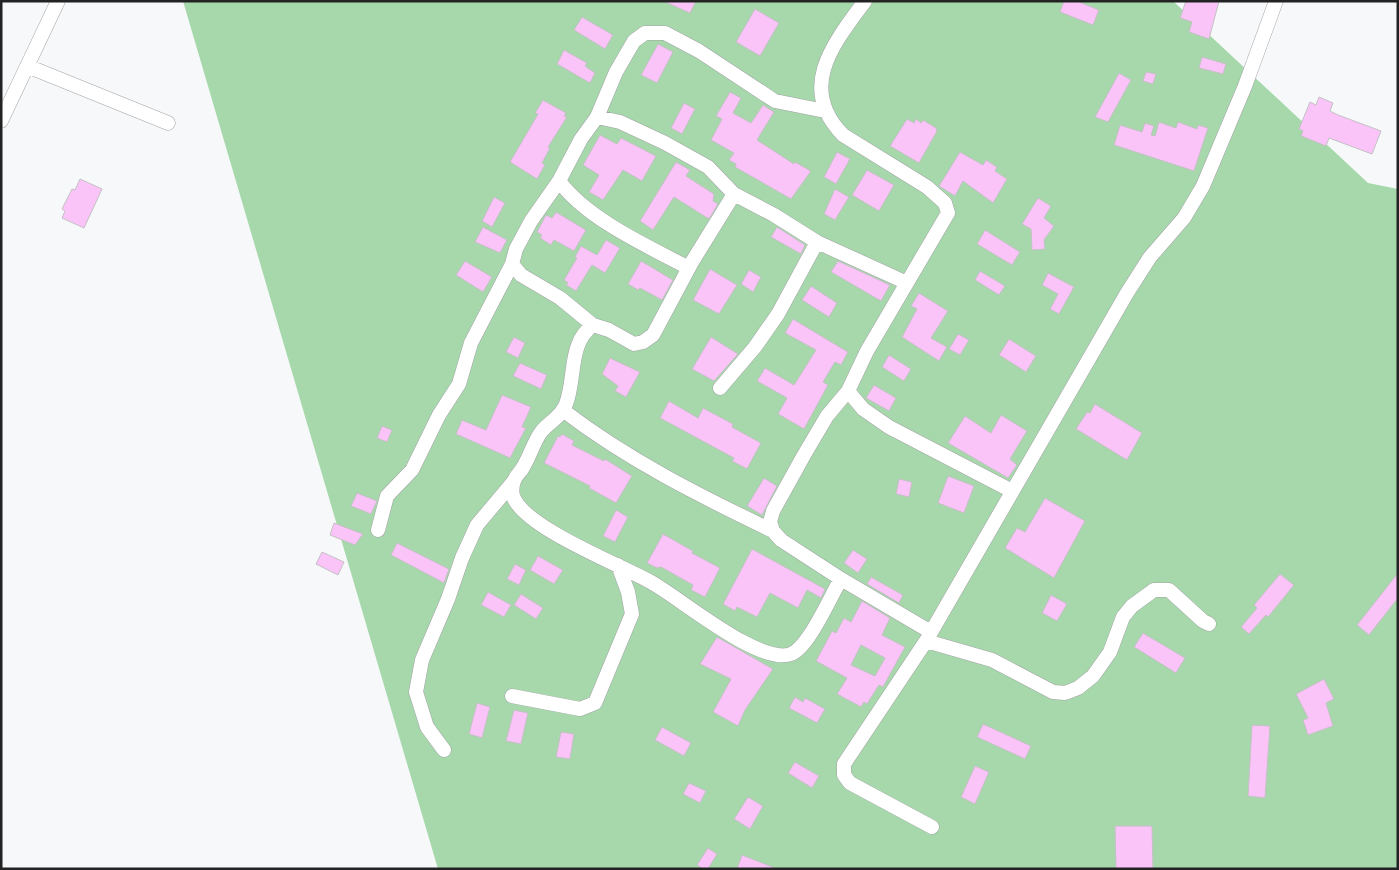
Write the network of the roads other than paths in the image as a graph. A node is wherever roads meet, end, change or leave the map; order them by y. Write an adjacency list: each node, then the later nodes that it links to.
1 (58, 1): 4 (street)
2 (865, 1): 5 (street)
3 (1276, 1): 20 (street)
4 (27, 66): 7 (street); 8 (street)
5 (825, 110): 6 (street); 14 (street)
6 (597, 117): 9 (street); 10 (street)
7 (1, 122)
8 (168, 123)
9 (559, 181): 12 (street); 13 (street)
10 (734, 194): 11 (street); 13 (street)
11 (817, 242): 14 (street); 16 (street)
12 (512, 264): 15 (street); 21 (street)
13 (689, 268): 15 (street)
14 (908, 283): 17 (street)
15 (593, 325): 18 (street)
16 (720, 388)
17 (848, 391): 20 (street); 22 (street)
18 (564, 411): 19 (street); 22 (street)
19 (514, 481): 23 (street); 28 (street)
20 (1012, 491): 26 (street)
21 (378, 530)
22 (773, 531): 24 (street)
23 (618, 565): 24 (street); 27 (street)
24 (840, 580): 26 (street)
25 (1209, 624): 26 (street)
26 (929, 636): 29 (street)
27 (512, 696)
28 (444, 750)
29 (932, 828)

